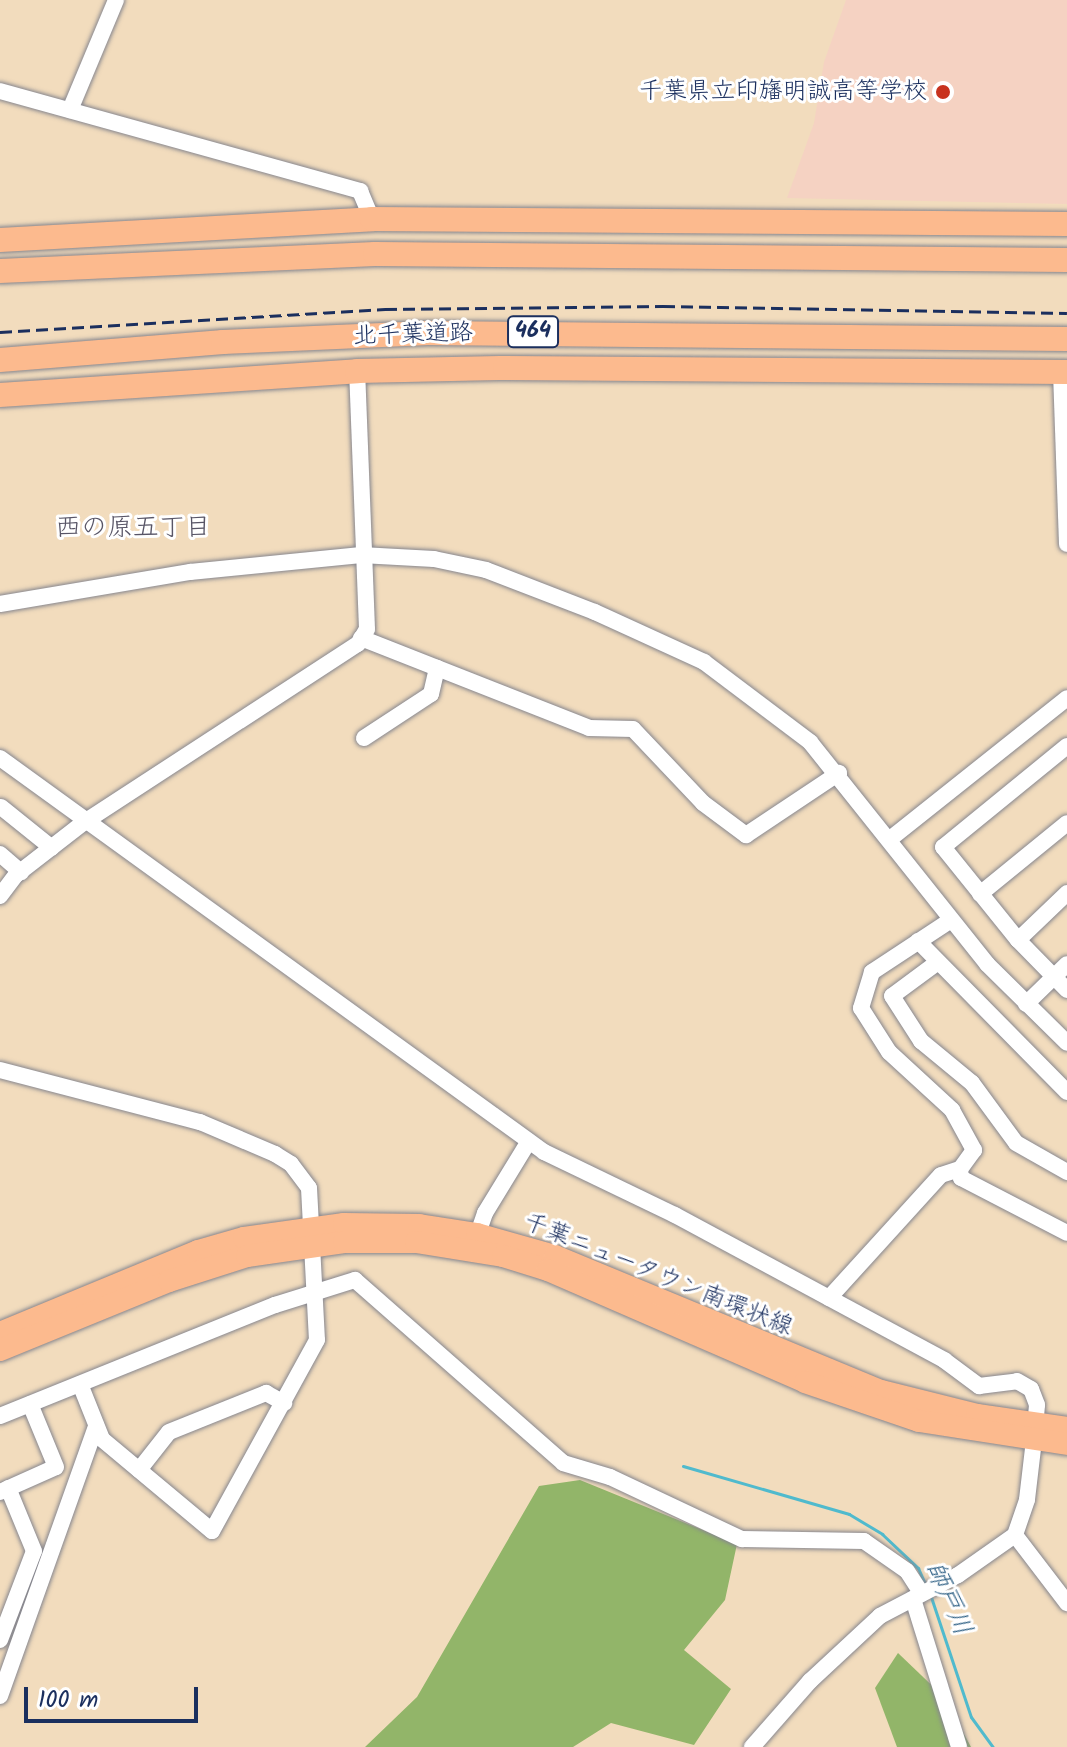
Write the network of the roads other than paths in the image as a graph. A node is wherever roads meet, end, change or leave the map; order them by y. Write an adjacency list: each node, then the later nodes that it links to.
1 (116, 0): 3 (street)
2 (0, 91): 3 (street)
3 (70, 110): 4 (street)
4 (372, 219): 5 (highway); 6 (highway)
5 (1067, 224)
6 (0, 240)
7 (1067, 260): 8 (highway)
8 (0, 271)
9 (1067, 339): 10 (highway, 北千葉道路 / 464)
10 (0, 360)
11 (357, 371): 12 (highway, 北千葉道路 / 464); 13 (highway, 北千葉道路 / 464); 15 (street)
12 (1064, 372): 14 (street)
13 (0, 395)
14 (1067, 544)
15 (361, 555): 16 (street); 17 (street); 23 (street)
16 (0, 604)
17 (361, 638): 18 (street); 25 (street)
18 (437, 668): 20 (street); 23 (street)
19 (1067, 698): 27 (street)
20 (364, 738)
21 (1067, 746): 32 (street)
22 (0, 758): 25 (street)
23 (839, 773): 27 (street)
24 (1, 807): 28 (street)
25 (83, 823): 28 (street); 45 (street)
26 (1067, 823): 32 (street)
27 (890, 839): 34 (street)
28 (52, 848): 30 (street)
29 (0, 854): 30 (street)
30 (21, 872): 33 (street)
31 (1067, 893): 35 (street)
32 (980, 894): 35 (street)
33 (0, 896)
34 (951, 920): 36 (street); 41 (street)
35 (1018, 940): 39 (street)
36 (918, 941): 37 (street); 46 (street)
37 (938, 962): 44 (street); 47 (street)
38 (1067, 964): 39 (street)
39 (1054, 977): 40 (street); 41 (street)
40 (1067, 990)
41 (1026, 1004): 42 (street)
42 (1067, 1043)
43 (0, 1070): 49 (street)
44 (1067, 1092)
45 (529, 1141): 50 (street); 52 (street)
46 (960, 1169): 48 (street); 52 (street)
47 (1067, 1172)
48 (1067, 1233)
49 (314, 1236): 50 (main road, 千葉ニュータウン南環状線); 51 (street); 53 (main road, 千葉ニュータウン南環状線); 54 (main road, 千葉ニュータウン南環状線)
50 (475, 1242): 61 (main road, 千葉ニュータウン南環状線)
51 (316, 1294): 55 (street); 56 (street); 66 (street)
52 (829, 1298): 61 (street)
53 (0, 1333)
54 (0, 1350)
55 (80, 1384): 57 (street); 59 (street)
56 (284, 1403): 63 (street); 63 (street)
57 (30, 1404): 58 (street); 64 (street)
58 (0, 1416)
59 (96, 1426): 63 (street); 69 (street)
60 (1067, 1428): 61 (main road, 千葉ニュータウン南環状線)
61 (1035, 1432): 62 (main road, 千葉ニュータウン南環状線); 65 (street)
62 (1067, 1444)
63 (139, 1470)
64 (4, 1490): 68 (street)
65 (1015, 1535): 66 (street); 67 (street)
66 (918, 1596): 70 (street); 71 (street)
67 (1067, 1603)
68 (0, 1640)
69 (0, 1696)
70 (752, 1747)
71 (959, 1747)

